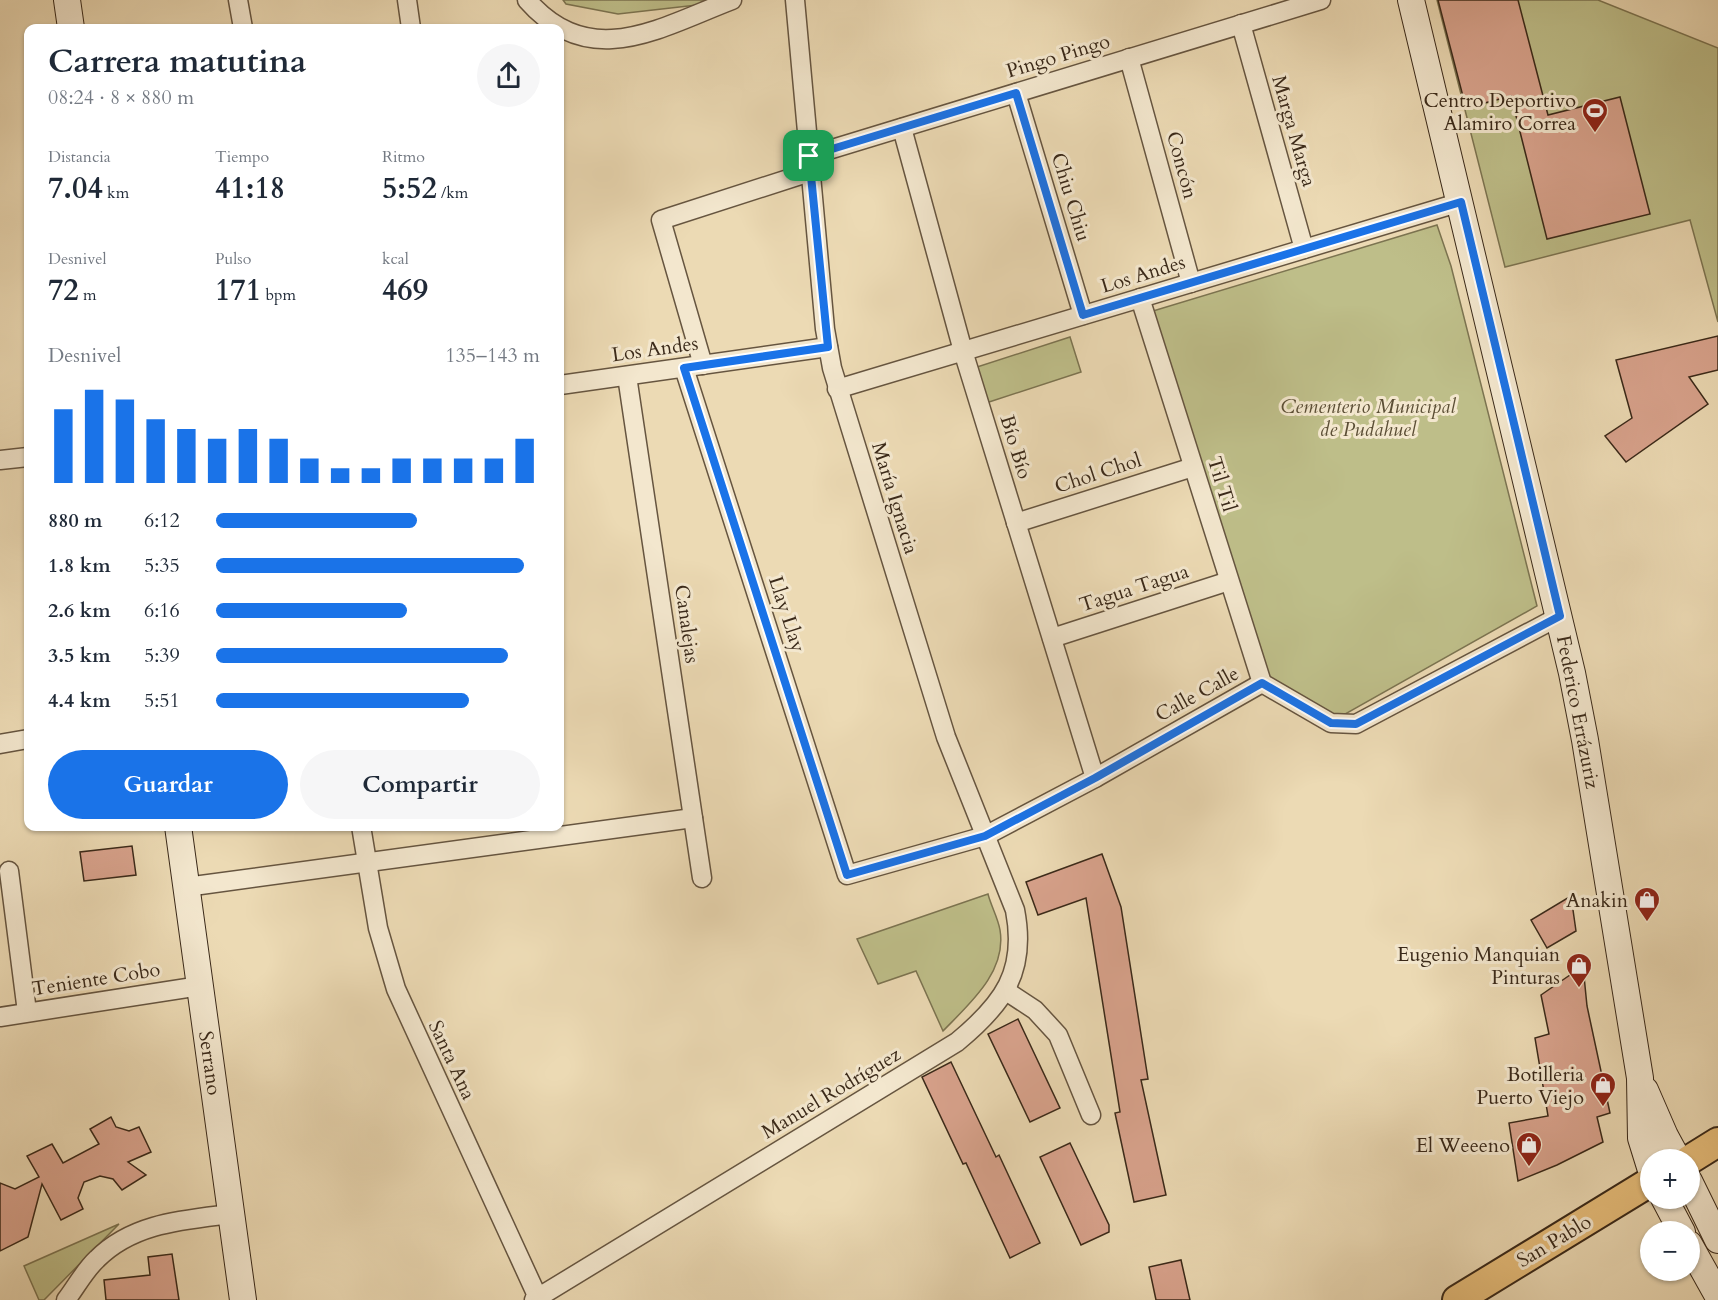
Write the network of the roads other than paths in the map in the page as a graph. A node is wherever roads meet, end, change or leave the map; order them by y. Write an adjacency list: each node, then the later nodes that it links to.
1 (238, 0): 10 (street)
2 (407, 0): 11 (street)
3 (527, 0): 12 (street)
4 (732, 0): 14 (street)
5 (795, 0): 18 (street, María Ignacia)
6 (1321, 0): 13 (street, Pingo Pingo)
7 (1411, 0): 19 (street, Federico Errázuriz)
8 (72, 1): 9 (street)
9 (71, 24)
10 (242, 24)
11 (410, 24)
12 (555, 24)
13 (1241, 24): 15 (street, Pingo Pingo); 21 (street, Marga Marga)
14 (564, 30)
15 (1129, 58): 16 (street, Pingo Pingo); 22 (street, Concón)
16 (1016, 93): 17 (street, Pingo Pingo); 24 (street, Chiu Chiu)
17 (902, 128): 18 (street, Pingo Pingo); 26 (street, Bío Bío)
18 (809, 164): 20 (street, Pingo Pingo); 25 (street, María Ignacia)
19 (1461, 202): 21 (street, Los Andes); 36 (street, Federico Errázuriz)
20 (661, 220): 27 (street, Llay Llay)
21 (1304, 249): 22 (street, Los Andes)
22 (1191, 283): 23 (street, Los Andes)
23 (1140, 298): 24 (street, Los Andes); 33 (street, Til Til)
24 (1083, 315): 26 (street, Los Andes)
25 (828, 347): 27 (street, Los Andes); 30 (street, María Ignacia)
26 (963, 351): 30 (street, Los Andes); 34 (street, Bío Bío)
27 (693, 366): 28 (street, Los Andes); 51 (street, Llay Llay)
28 (627, 376): 29 (street, Los Andes); 42 (street, Canalejas)
29 (564, 384)
30 (837, 389): 48 (street, María Ignacia)
31 (24, 457): 32 (street)
32 (0, 460)
33 (1194, 466): 34 (street, Chol Chol); 35 (street, Til Til)
34 (1016, 523): 37 (street, Bío Bío)
35 (1229, 581): 37 (street, Tagua Tagua); 38 (street, Til Til)
36 (1560, 616): 38 (street, Calle Calle); 58 (street, Federico Errázuriz)
37 (1052, 638): 41 (street, Bío Bío)
38 (1262, 683): 41 (street, Calle Calle)
39 (24, 740): 40 (street)
40 (0, 744)
41 (1095, 778): 48 (street, Calle Calle)
42 (693, 818): 43 (street); 52 (street, Canalejas)
43 (564, 830)
44 (179, 831): 53 (street, Serrano)
45 (362, 831): 49 (street, Santa Ana)
46 (550, 831): 47 (street)
47 (528, 833): 49 (street)
48 (985, 836): 51 (street, Calle Calle); 55 (street, María Ignacia)
49 (367, 862): 53 (street); 71 (street, Santa Ana)
50 (9, 871): 56 (street)
51 (847, 875)
52 (702, 878)
53 (186, 887): 54 (street, Serrano)
54 (200, 986): 56 (street, Teniente Cobo); 66 (street, Serrano)
55 (1006, 992): 59 (street); 71 (street, Manuel Rodríguez)
56 (27, 1012): 57 (street, Teniente Cobo)
57 (0, 1017)
58 (1640, 1078): 61 (street, Federico Errázuriz); 62 (street, Federico Errázuriz)
59 (1091, 1115)
60 (1718, 1142): 63 (main road)
61 (1644, 1149)
62 (1672, 1149)
63 (1700, 1153)
64 (1640, 1188): 73 (main road, San Pablo)
65 (1700, 1203): 67 (street)
66 (231, 1214): 70 (street); 72 (street, Serrano)
67 (1718, 1240)
68 (1700, 1264): 69 (street)
69 (1718, 1296)
70 (75, 1297)
71 (537, 1299)
72 (243, 1300)
73 (1457, 1300)

